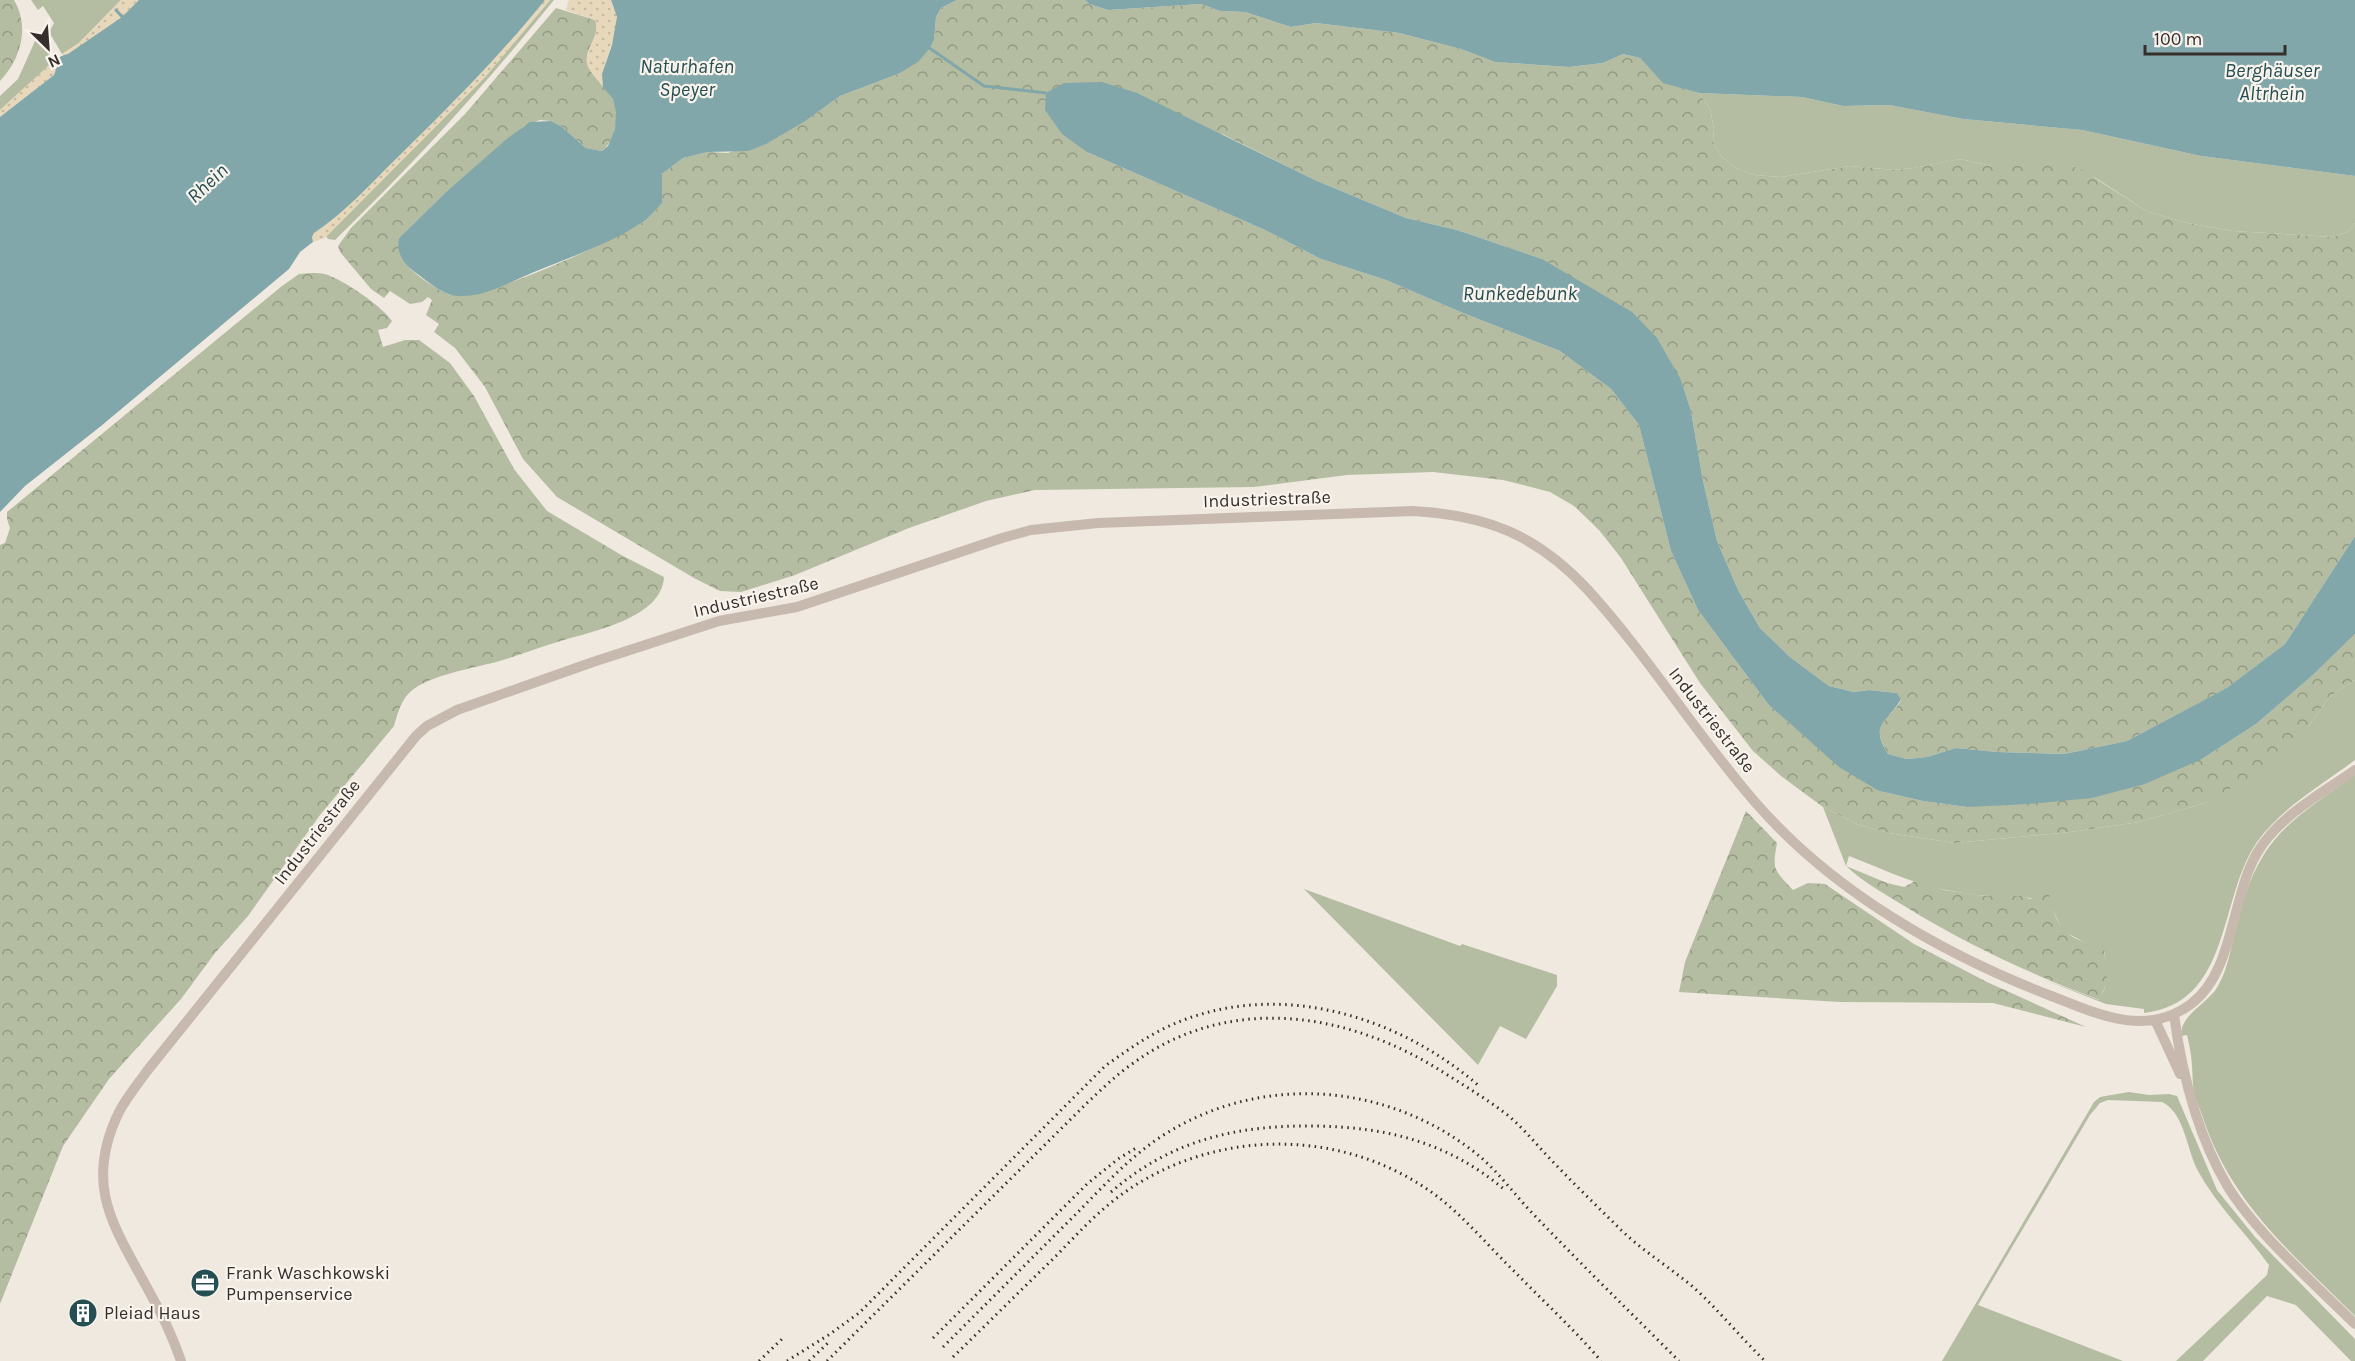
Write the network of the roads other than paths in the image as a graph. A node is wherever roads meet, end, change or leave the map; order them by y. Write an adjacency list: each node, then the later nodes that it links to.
1 (2355, 770): 2 (street, Industriestraße)
2 (2174, 1015): 3 (street, Industriestraße); 4 (street)
3 (2156, 1020): 4 (street); 6 (street, Industriestraße)
4 (2186, 1085): 5 (street)
5 (2355, 1324)
6 (181, 1361)

